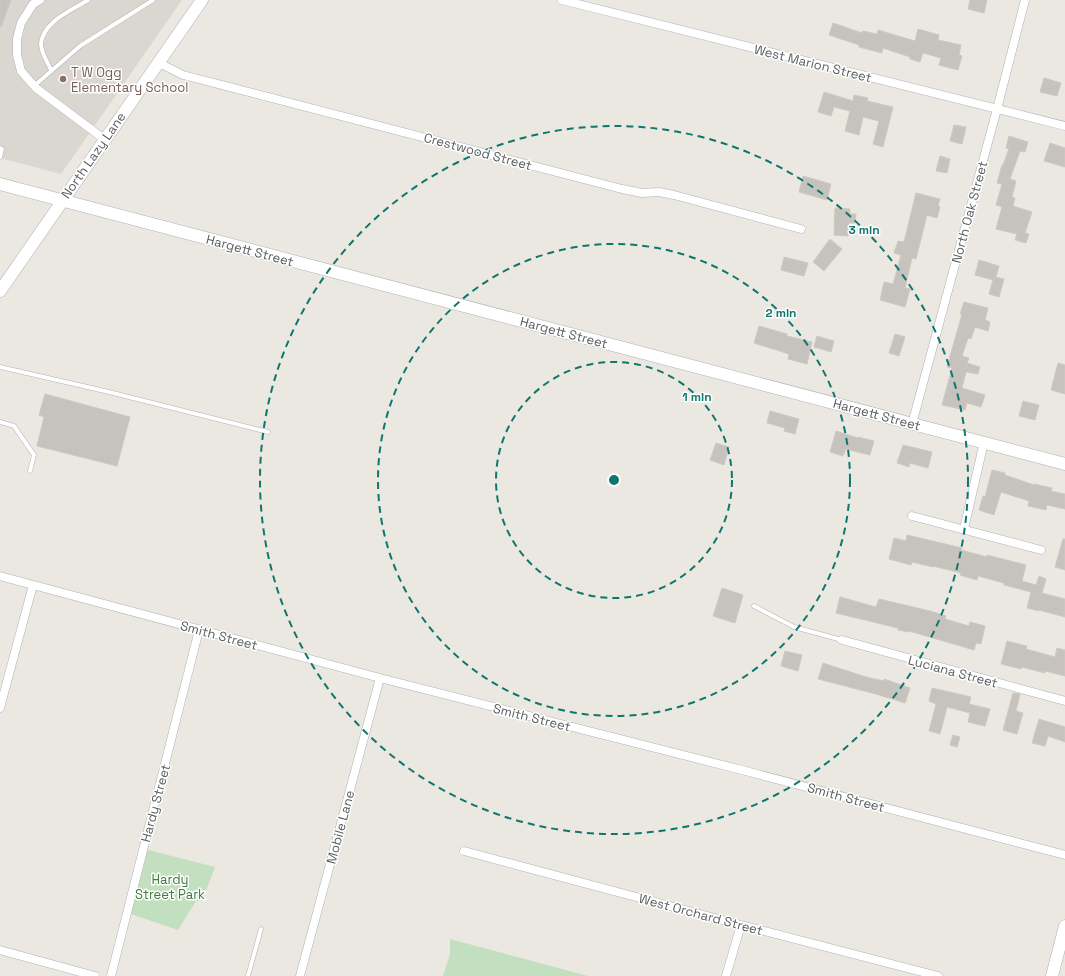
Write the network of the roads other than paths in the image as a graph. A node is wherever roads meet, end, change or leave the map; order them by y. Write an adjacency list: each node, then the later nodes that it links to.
1 (40, 0): 9 (street)
2 (88, 0): 8 (lane)
3 (153, 0): 8 (lane)
4 (202, 0): 7 (street, North Lazy Lane)
5 (562, 0): 10 (street, West Marion Street)
6 (1025, 0): 10 (street, North Oak Street)
7 (157, 62): 12 (street, North Lazy Lane); 17 (street, Crestwood Street)
8 (52, 70): 9 (lane)
9 (33, 86): 12 (street)
10 (997, 109): 11 (street, West Marion Street); 21 (street, North Oak Street)
11 (1065, 126)
12 (104, 139): 16 (street, North Lazy Lane)
13 (0, 148): 14 (lane)
14 (0, 157)
15 (0, 184): 16 (street, Hargett Street)
16 (62, 200): 18 (street, North Lazy Lane); 21 (street, Hargett Street)
17 (801, 229)
18 (0, 291)
19 (0, 368): 22 (lane)
20 (0, 422): 25 (lane)
21 (912, 424): 23 (street, Hargett Street)
22 (268, 432)
23 (984, 442): 24 (street, Hargett Street); 27 (street)
24 (1065, 464)
25 (30, 471)
26 (912, 516): 27 (street)
27 (964, 529): 28 (street)
28 (1041, 550)
29 (0, 576): 30 (street, Smith Street)
30 (32, 585): 32 (street, Smith Street); 36 (street)
31 (754, 606): 33 (lane)
32 (199, 630): 34 (street, Smith Street); 44 (street, Hardy Street)
33 (842, 640): 35 (street, Luciana Street)
34 (380, 678): 38 (street, Smith Street); 46 (street, Mobile Lane)
35 (1065, 701)
36 (0, 708)
37 (464, 851): 39 (street, West Orchard Street)
38 (1065, 855)
39 (741, 925): 47 (street); 48 (street, West Orchard Street)
40 (1065, 926): 49 (street)
41 (261, 929): 45 (lane)
42 (0, 950): 43 (street)
43 (95, 976)
44 (111, 976)
45 (248, 976)
46 (300, 976)
47 (726, 976)
48 (938, 976)
49 (1052, 976)

